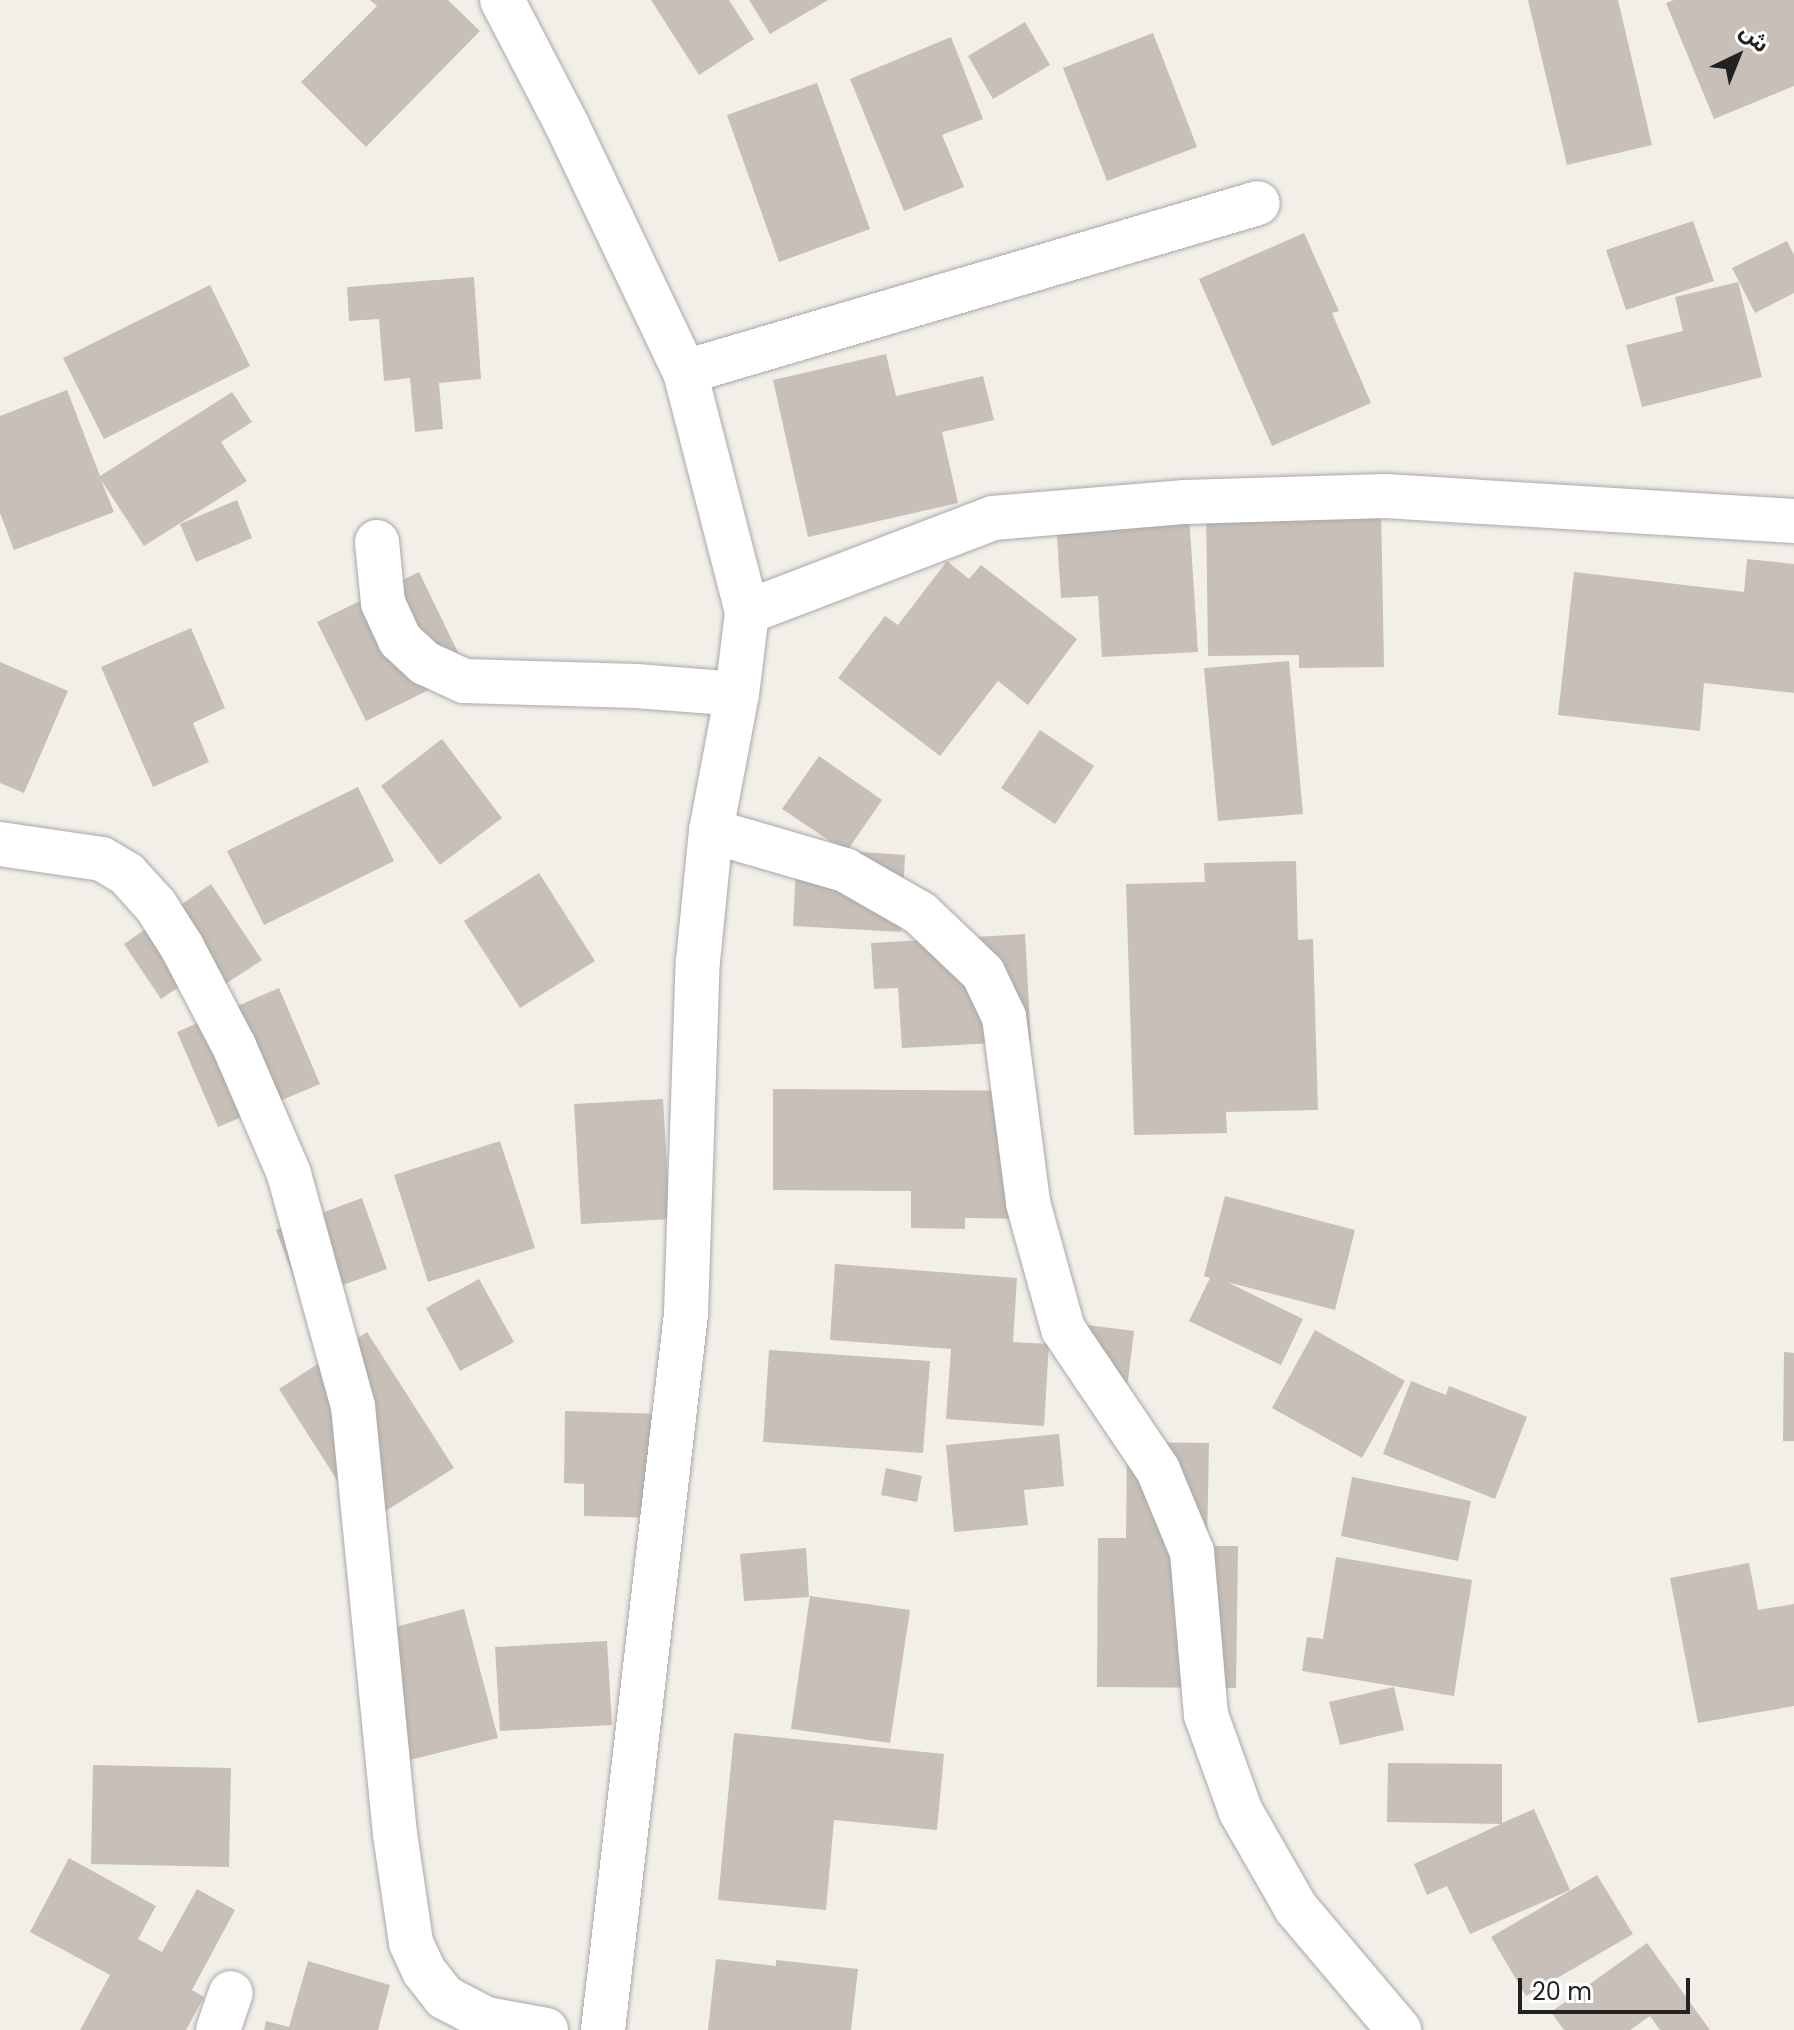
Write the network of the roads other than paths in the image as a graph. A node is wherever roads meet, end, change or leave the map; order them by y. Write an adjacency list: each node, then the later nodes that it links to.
1 (502, 0): 3 (street)
2 (1258, 203): 3 (street)
3 (685, 372): 6 (street)
4 (1794, 521): 6 (street)
5 (377, 542): 7 (street)
6 (747, 612): 7 (street)
7 (737, 694): 8 (street)
8 (711, 831): 11 (street); 12 (street)
9 (0, 844): 10 (street)
10 (546, 2030)
11 (603, 2030)
12 (1399, 2030)

